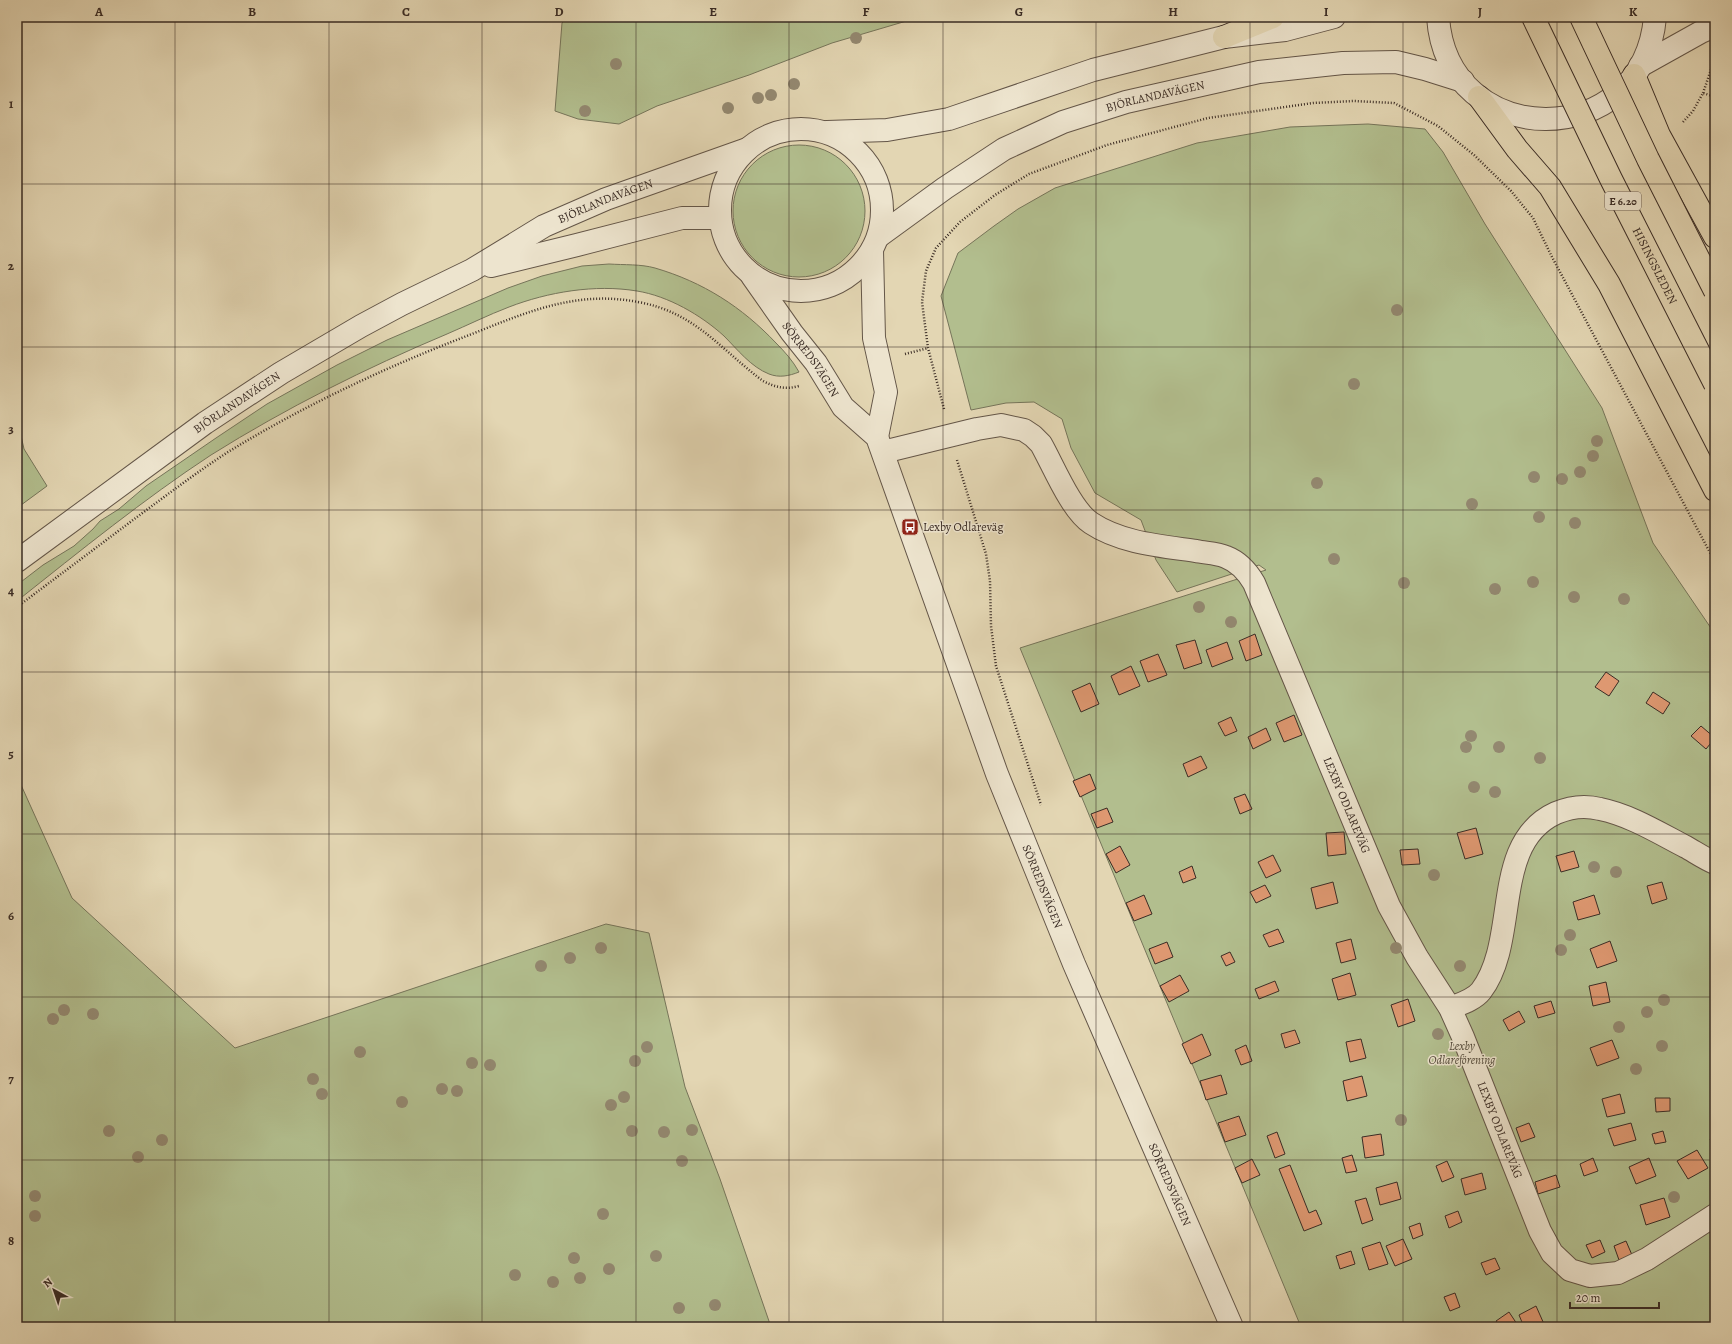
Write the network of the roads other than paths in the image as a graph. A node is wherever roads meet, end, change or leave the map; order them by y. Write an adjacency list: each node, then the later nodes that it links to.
1 (1272, 17): 8 (highway)
2 (1334, 17): 8 (street)
3 (1438, 17): 10 (street)
4 (1533, 17): 20 (highway, HISINGSLEDEN / E 6.20, bridge)
5 (1581, 17): 19 (highway, bridge)
6 (1654, 17): 9 (street)
7 (1715, 26): 9 (street)
8 (1224, 37): 12 (street)
9 (1637, 71): 11 (street); 15 (highway)
10 (1463, 81): 11 (street); 16 (street, BJÖRLANDAVÄGEN)
11 (1479, 97): 22 (highway)
12 (827, 132): 13 (street); 16 (street)
13 (747, 149): 14 (street); 17 (street, BJÖRLANDAVÄGEN)
14 (720, 218): 17 (street, BJÖRLANDAVÄGEN); 18 (street)
15 (1715, 237)
16 (875, 243): 18 (street); 21 (street)
17 (472, 270): 23 (street, BJÖRLANDAVÄGEN)
18 (752, 276): 21 (street, SÖRREDSVÄGEN)
19 (1715, 291)
20 (1715, 384)
21 (880, 445): 25 (street, LEXBY ODLAREVÄG); 27 (street, SÖRREDSVÄGEN)
22 (1715, 490)
23 (17, 561)
24 (1715, 863): 25 (street)
25 (1450, 1008): 26 (street, LEXBY ODLAREVÄG)
26 (1715, 1215)
27 (1232, 1327)

